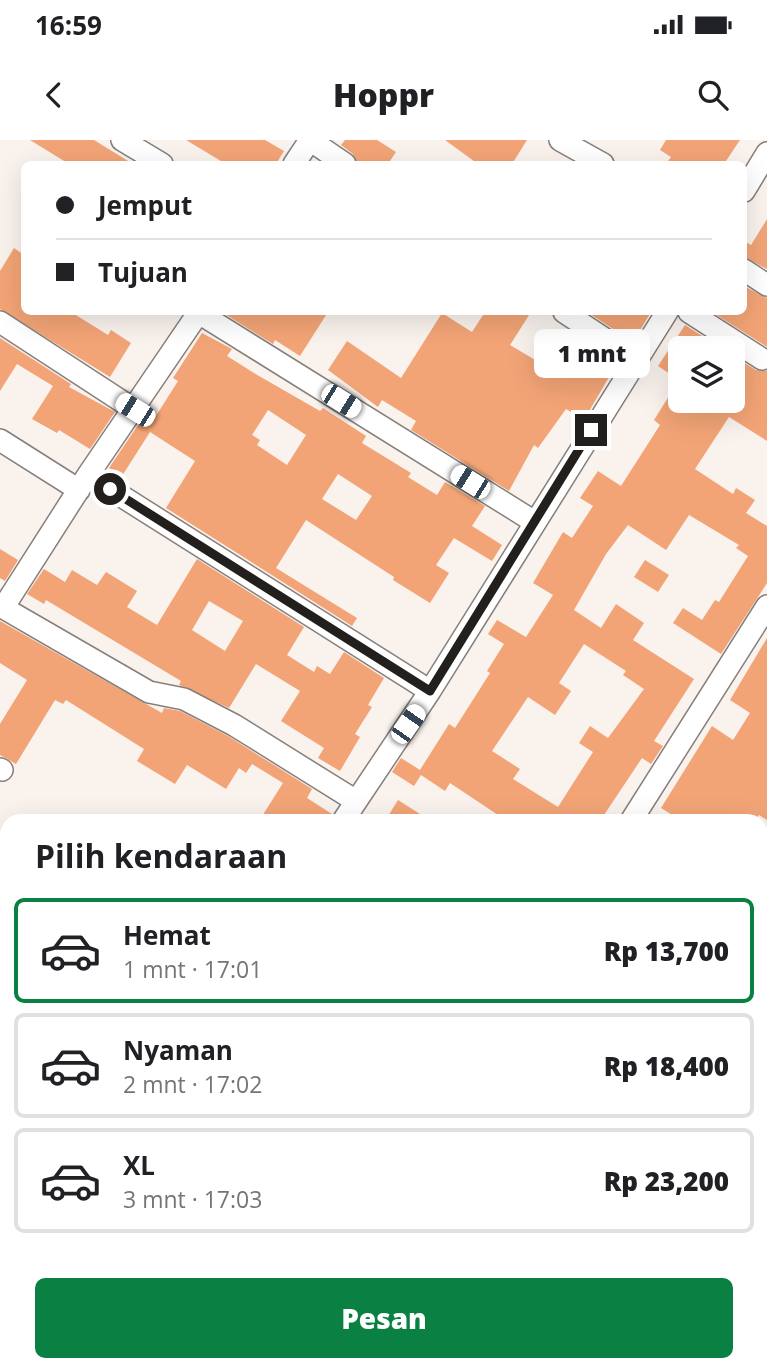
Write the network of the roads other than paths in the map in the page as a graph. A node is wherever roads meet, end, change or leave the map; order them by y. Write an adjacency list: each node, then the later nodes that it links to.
1 (122, 140): 5 (street)
2 (310, 140): 6 (street); 7 (street)
3 (560, 140): 8 (street)
4 (767, 153): 9 (street)
5 (157, 161)
6 (296, 161)
7 (341, 161)
8 (598, 161)
9 (747, 186)
10 (747, 272): 11 (street)
11 (767, 285)
12 (197, 315): 20 (street)
13 (204, 315): 23 (street)
14 (569, 315): 18 (street)
15 (665, 315): 18 (street)
16 (694, 315): 19 (street)
17 (0, 322): 20 (street)
18 (635, 359): 23 (street)
19 (762, 359)
20 (135, 410): 22 (street)
21 (0, 440): 22 (street)
22 (83, 482): 25 (street); 26 (street)
23 (533, 521): 26 (street)
24 (767, 606): 29 (street)
25 (2, 607): 27 (street)
26 (430, 691): 27 (street)
27 (356, 801): 28 (street)
28 (348, 814)
29 (635, 814)

